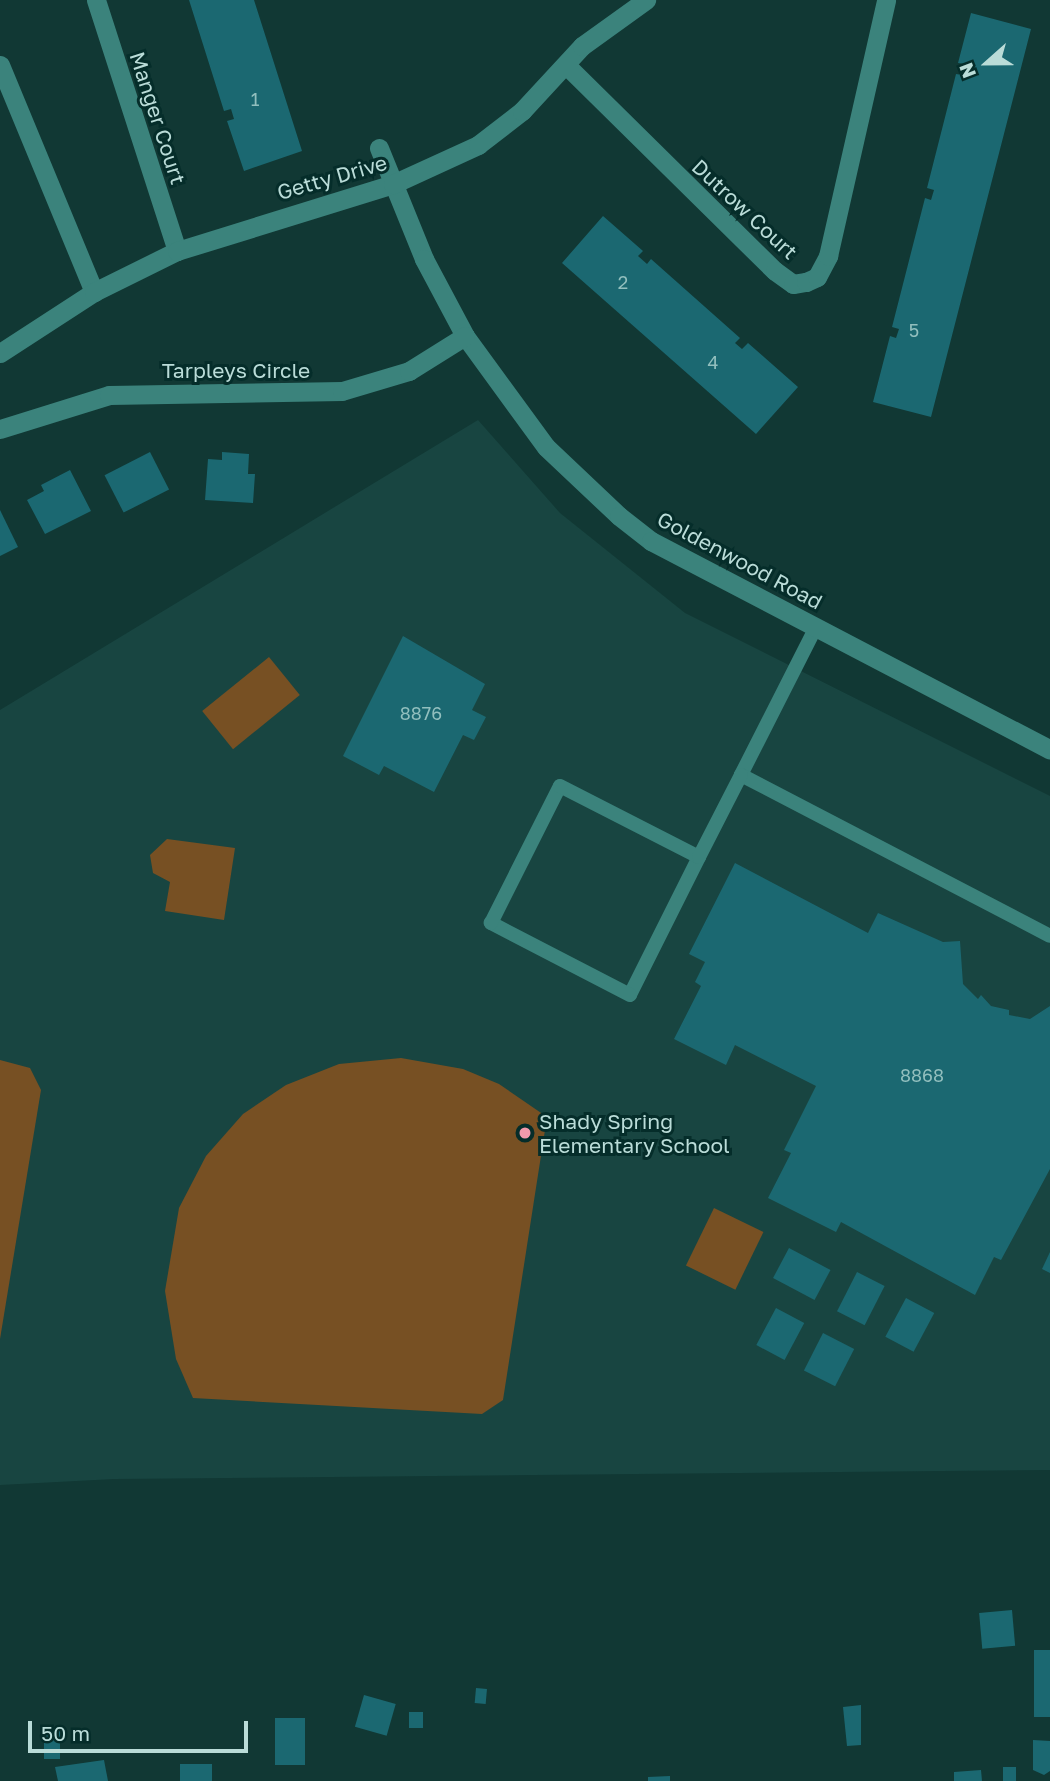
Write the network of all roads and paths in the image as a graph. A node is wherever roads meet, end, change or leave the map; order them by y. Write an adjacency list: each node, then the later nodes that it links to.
1 (96, 0): 8 (street, Manger Court)
2 (646, 0): 5 (street, Getty Drive)
3 (886, 0): 5 (street, Dutrow Court)
4 (0, 65): 9 (street)
5 (566, 65): 7 (street, Getty Drive)
6 (379, 148): 7 (street, Goldenwood Road)
7 (393, 184): 8 (street, Getty Drive); 10 (street, Goldenwood Road)
8 (177, 251): 9 (street, Getty Drive)
9 (94, 292): 11 (street, Getty Drive)
10 (465, 336): 12 (street, Tarpleys Circle); 13 (street, Goldenwood Road)
11 (0, 353)
12 (0, 429)
13 (816, 627): 14 (street, Goldenwood Road); 15 (lane)
14 (1050, 750)
15 (741, 775): 16 (lane); 17 (lane)
16 (699, 858): 16 (lane)
17 (1050, 936)

